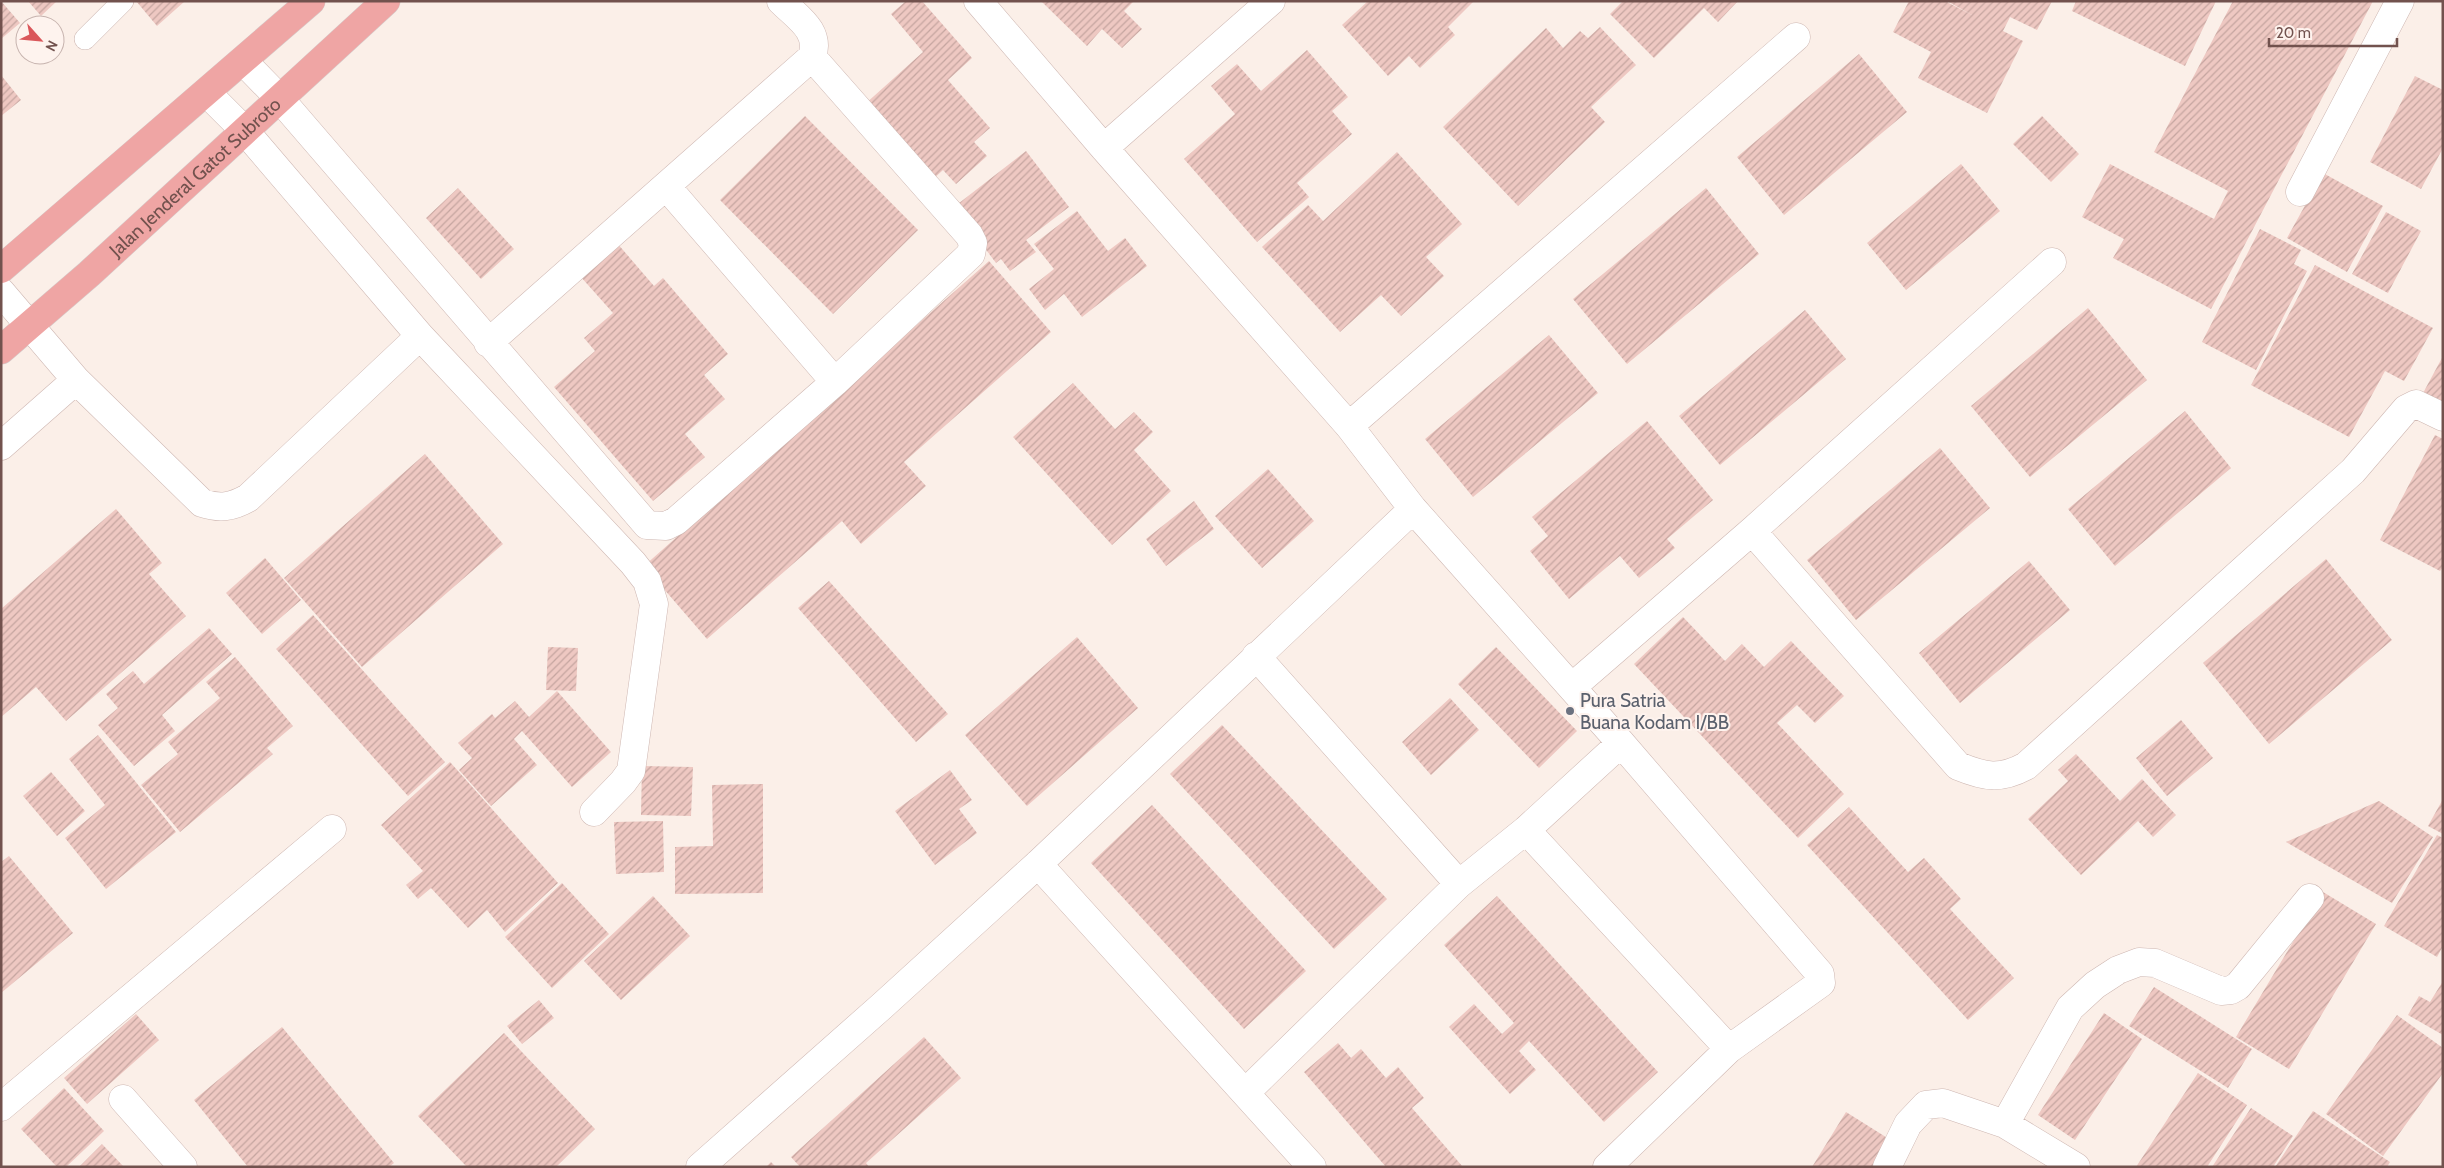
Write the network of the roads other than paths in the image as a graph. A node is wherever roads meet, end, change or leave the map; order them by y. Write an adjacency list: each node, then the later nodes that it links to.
1 (123, 1): 9 (lane)
2 (311, 1): 11 (highway)
3 (386, 1): 13 (highway, Jalan Jenderal Gatot Subroto)
4 (781, 1): 10 (street)
5 (978, 1): 15 (street)
6 (1271, 1): 15 (street)
7 (2400, 1): 17 (street)
8 (1796, 38): 28 (street)
9 (85, 39)
10 (812, 57): 16 (street); 26 (street)
11 (243, 60): 12 (highway); 13 (street)
12 (207, 93): 14 (street); 19 (highway)
13 (280, 99): 14 (highway, Jalan Jenderal Gatot Subroto); 23 (street)
14 (244, 130): 21 (highway, Jalan Jenderal Gatot Subroto); 22 (street)
15 (1104, 148): 28 (street)
16 (666, 186): 23 (street); 26 (street)
17 (2300, 192)
18 (2052, 262): 31 (street)
19 (1, 269)
20 (1, 292): 21 (street)
21 (29, 326): 24 (highway, Jalan Jenderal Gatot Subroto); 25 (street)
22 (420, 336): 25 (street); 35 (street)
23 (488, 342): 26 (street)
24 (1, 350)
25 (76, 380): 29 (street)
26 (835, 382)
27 (2443, 418): 31 (street)
28 (1349, 426): 30 (street)
29 (1, 446)
30 (1413, 509): 32 (street); 33 (street)
31 (1752, 531): 33 (street)
32 (1256, 656): 38 (street); 39 (street)
33 (1572, 687): 34 (street)
34 (1621, 743): 37 (street); 41 (street)
35 (594, 812)
36 (332, 829): 44 (street)
37 (1526, 830): 39 (street); 41 (street)
38 (1038, 864): 42 (street); 47 (street)
39 (1459, 884): 42 (street)
40 (2310, 898): 45 (street)
41 (1729, 1049): 49 (street)
42 (1246, 1092): 48 (street)
43 (123, 1100): 46 (street)
44 (1, 1107)
45 (2005, 1124): 50 (street); 51 (street)
46 (183, 1167)
47 (700, 1167)
48 (1312, 1167)
49 (1607, 1167)
50 (1887, 1167)
51 (2076, 1167)

